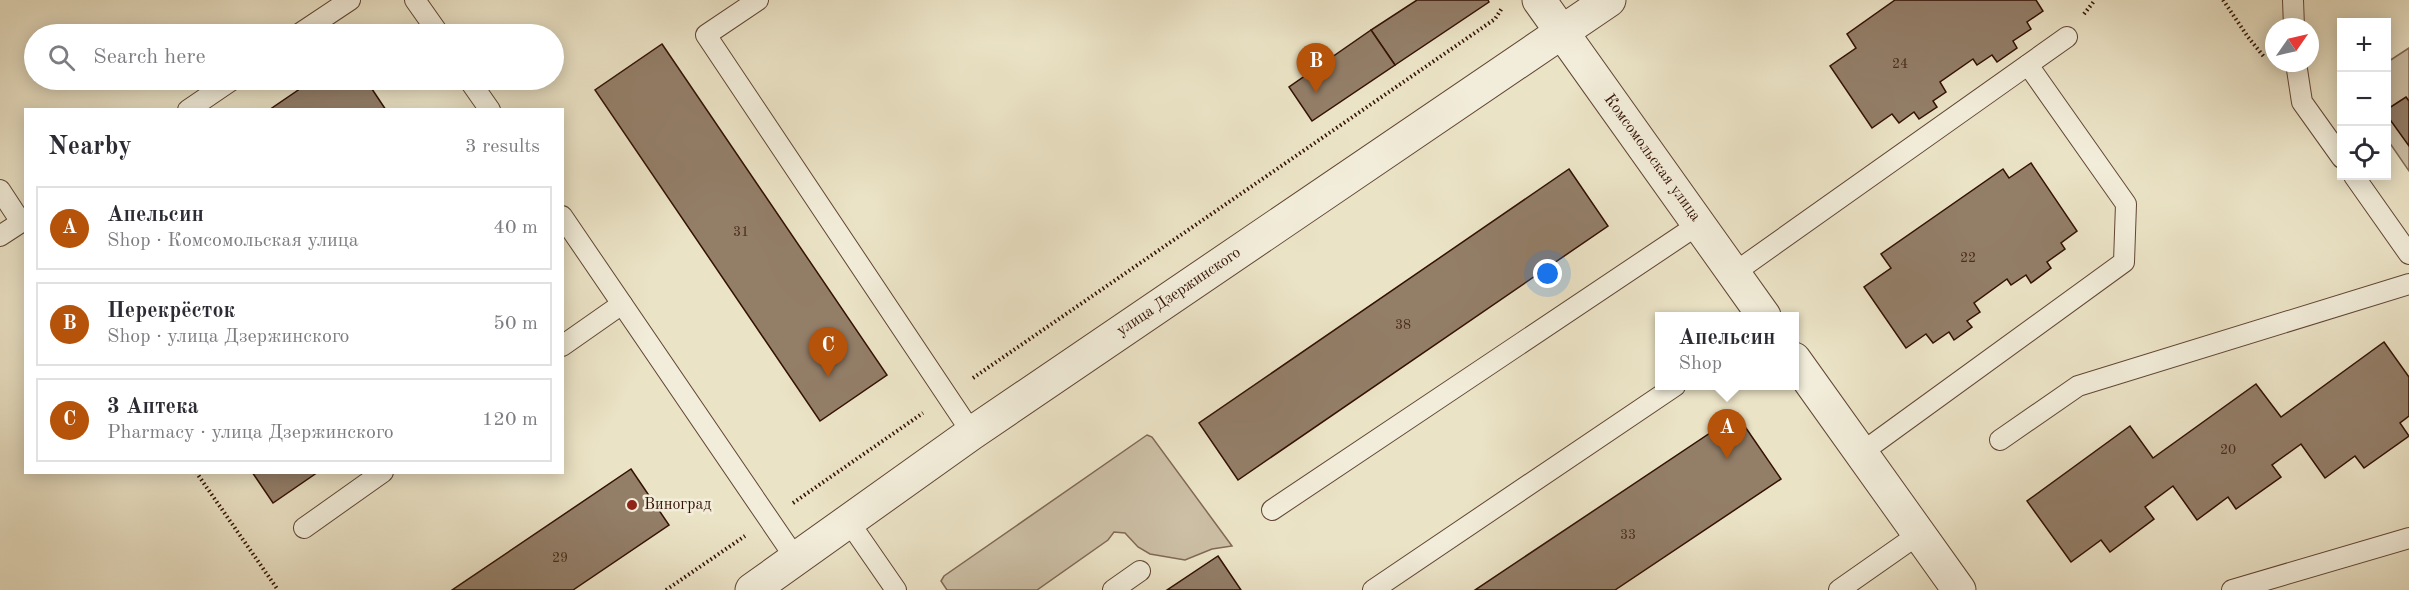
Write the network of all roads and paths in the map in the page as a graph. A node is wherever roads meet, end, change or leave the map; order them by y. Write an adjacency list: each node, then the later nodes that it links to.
1 (350, 0): 10 (lane)
2 (415, 0): 11 (lane)
3 (758, 0): 36 (lane)
4 (1507, 0): 36 (path)
5 (1539, 0): 12 (street, Комсомольская улица)
6 (1610, 0): 12 (street, улица Дзержинского)
7 (2223, 0): 18 (path)
8 (2293, 0): 9 (lane)
9 (2294, 18)
10 (314, 24)
11 (432, 24)
12 (1562, 31): 26 (street, Комсомольская улица); 37 (street, улица Дзержинского)
13 (2067, 37): 14 (lane)
14 (2028, 65): 29 (lane); 39 (lane)
15 (2297, 72): 18 (lane)
16 (217, 90): 19 (lane)
17 (476, 90): 20 (lane)
18 (2302, 102): 21 (lane)
19 (191, 108)
20 (489, 108)
21 (2337, 151)
22 (2357, 180): 28 (lane)
23 (0, 190): 25 (lane)
24 (564, 219): 31 (lane)
25 (23, 220): 27 (lane)
26 (1699, 224): 29 (street, Комсомольская улица); 42 (lane)
27 (0, 236)
28 (2409, 254)
29 (1734, 273): 32 (street, Комсомольская улица)
30 (2409, 284): 38 (lane)
31 (622, 304): 33 (lane); 43 (lane)
32 (1761, 312)
33 (564, 345)
34 (1799, 367): 39 (street)
35 (1669, 390): 55 (lane)
36 (947, 396): 37 (lane); 43 (path)
37 (972, 433): 44 (street, улица Дзержинского)
38 (2000, 441)
39 (1861, 453): 46 (street)
40 (197, 474): 50 (path)
41 (380, 474): 45 (lane)
42 (1272, 510)
43 (769, 519): 48 (lane); 51 (path)
44 (849, 522): 48 (street, улица Дзержинского); 53 (lane)
45 (304, 528)
46 (1919, 534): 56 (lane); 57 (street)
47 (2409, 538): 58 (lane)
48 (796, 559): 52 (street, улица Дзержинского)
49 (1140, 571): 54 (lane)
50 (278, 590)
51 (666, 590)
52 (752, 590)
53 (896, 590)
54 (1113, 590)
55 (1372, 590)
56 (1839, 590)
57 (1959, 590)
58 (2232, 590)

